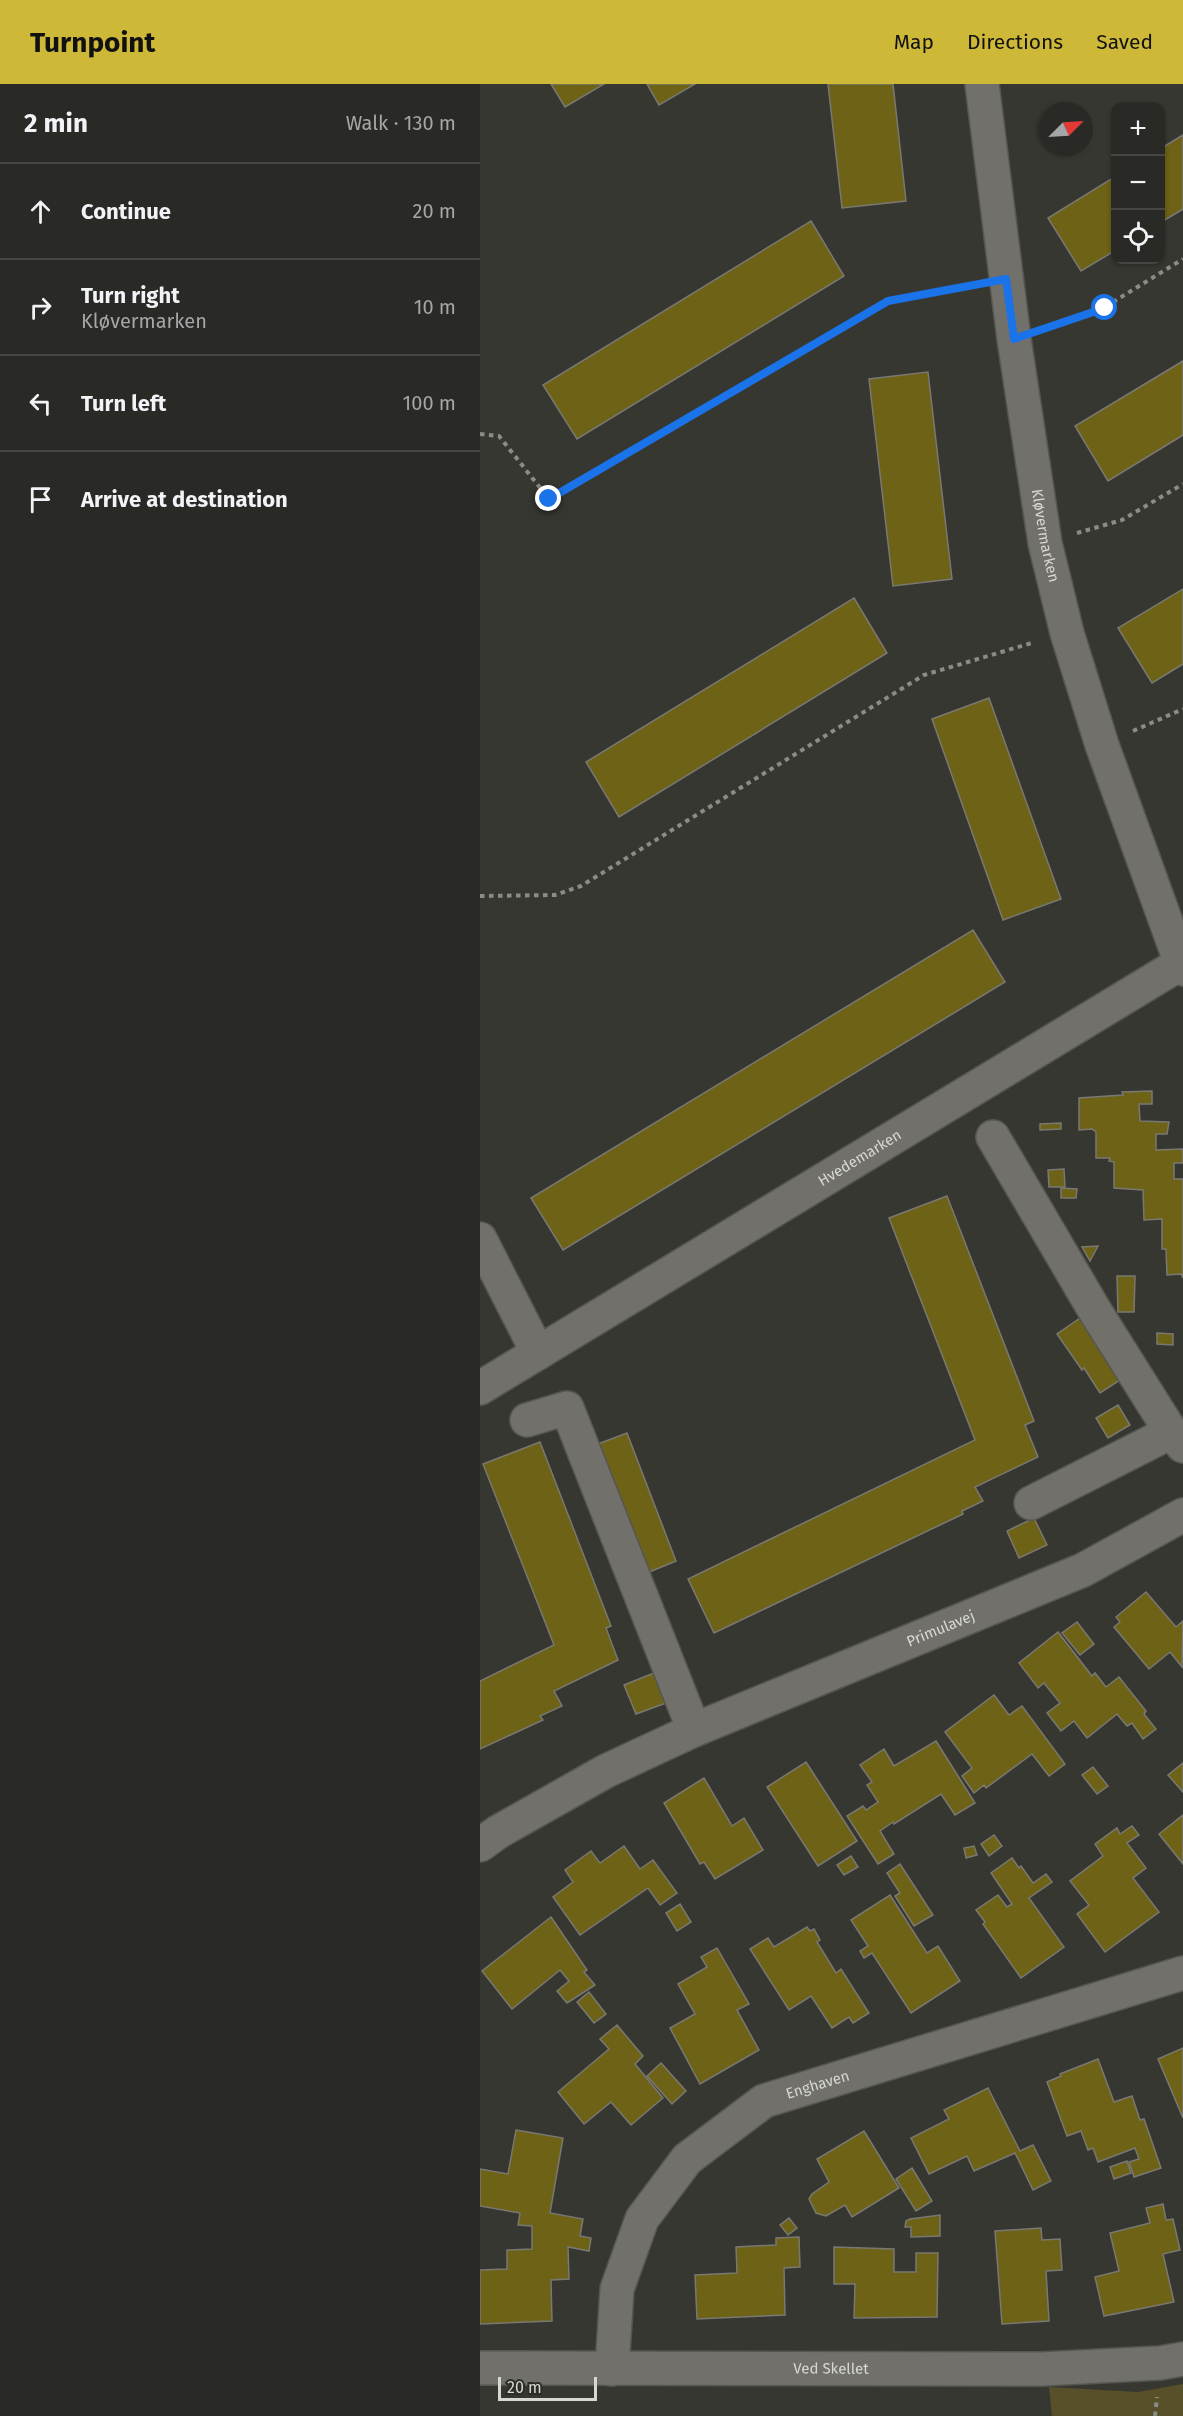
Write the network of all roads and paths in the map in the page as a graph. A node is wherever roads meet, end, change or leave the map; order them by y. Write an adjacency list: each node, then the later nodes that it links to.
1 (982, 84): 3 (street, Kløvermarken)
2 (1183, 259): 4 (path)
3 (1006, 279): 4 (street, Kløvermarken); 5 (path)
4 (1014, 339): 7 (street, Kløvermarken)
5 (480, 434)
6 (1183, 484): 7 (path)
7 (1045, 543): 8 (street, Kløvermarken)
8 (1067, 633): 10 (street, Kløvermarken); 11 (path)
9 (1183, 709): 10 (path)
10 (1102, 745): 12 (street, Kløvermarken)
11 (480, 896)
12 (1182, 965): 15 (street, Hvedemarken)
13 (993, 1137): 18 (street)
14 (480, 1239): 15 (street)
15 (538, 1353): 16 (street, Hvedemarken)
16 (480, 1388)
17 (527, 1420): 21 (street)
18 (1177, 1439): 19 (street)
19 (1031, 1503)
20 (1183, 1515): 21 (street, Primulavej)
21 (694, 1730): 22 (street, Primulavej)
22 (480, 1845)
23 (1183, 1973): 26 (street, Enghaven)
24 (1183, 2359): 26 (street, Ved Skellet)
25 (480, 2368): 26 (street, Ved Skellet)
26 (612, 2369)

